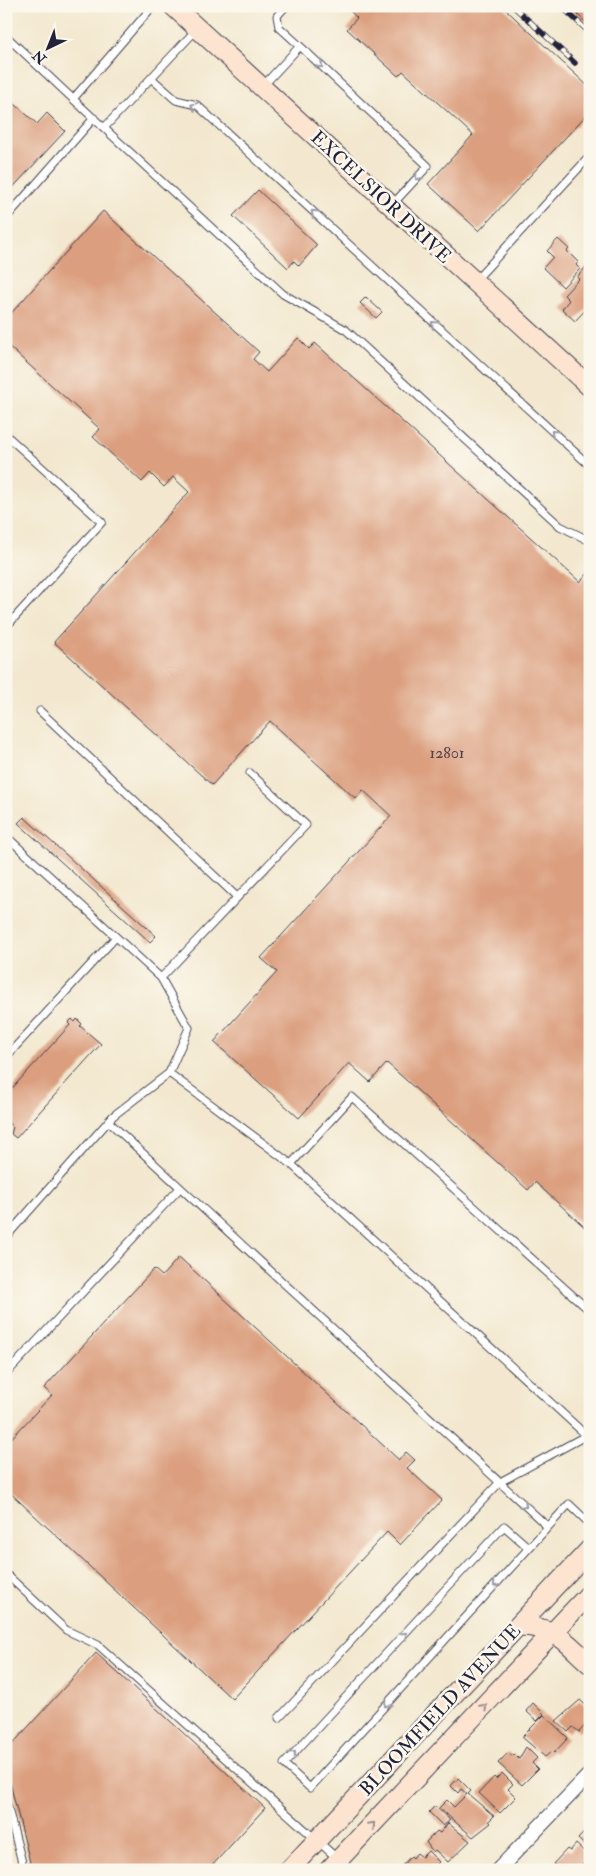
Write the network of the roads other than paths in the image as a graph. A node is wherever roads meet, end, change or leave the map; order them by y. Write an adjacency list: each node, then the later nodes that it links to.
1 (153, 6): 9 (lane)
2 (173, 6): 4 (main road, EXCELSIOR DRIVE)
3 (286, 6): 6 (lane)
4 (198, 29): 7 (lane); 8 (main road, EXCELSIOR DRIVE)
5 (6, 36): 9 (lane)
6 (300, 46): 8 (lane); 13 (lane, one-way to 13)
7 (152, 78): 11 (lane); 18 (lane, one-way to 7)
8 (262, 87): 13 (main road, EXCELSIOR DRIVE)
9 (73, 99): 10 (lane)
10 (94, 118): 11 (lane); 14 (lane)
11 (104, 128): 19 (lane)
12 (590, 156): 15 (lane)
13 (392, 206): 15 (main road, EXCELSIOR DRIVE)
14 (6, 218)
15 (474, 282): 16 (main road, EXCELSIOR DRIVE)
16 (590, 388)
17 (6, 435): 21 (lane)
18 (590, 466)
19 (590, 541)
20 (6, 615): 21 (lane)
21 (12, 620): 22 (lane)
22 (6, 627)
23 (40, 711): 26 (lane)
24 (250, 773): 26 (lane)
25 (6, 836): 27 (lane)
26 (237, 898): 28 (lane)
27 (116, 937): 28 (lane); 29 (lane)
28 (161, 978): 30 (lane)
29 (6, 1056)
30 (169, 1073): 31 (lane); 32 (lane)
31 (108, 1121): 33 (lane); 34 (lane)
32 (291, 1164): 35 (lane); 37 (lane)
33 (180, 1188): 36 (lane); 38 (lane)
34 (6, 1238)
35 (590, 1311)
36 (6, 1374)
37 (588, 1434): 38 (lane)
38 (500, 1482): 40 (lane, one-way to 40); 49 (lane)
39 (590, 1524): 40 (lane)
40 (548, 1527): 41 (lane)
41 (529, 1548): 41 (lane, one-way to 41)
42 (590, 1549): 44 (main road, BLOOMFIELD AVENUE)
43 (6, 1574): 52 (lane)
44 (552, 1591): 46 (main road, BLOOMFIELD AVENUE); 47 (main road)
45 (590, 1593): 47 (main road, BLOOMFIELD AVENUE)
46 (519, 1626): 47 (main road); 52 (main road, BLOOMFIELD AVENUE)
47 (555, 1632): 48 (main road); 53 (main road, BLOOMFIELD AVENUE, one-way to 47)
48 (590, 1664)
49 (279, 1718)
50 (590, 1774): 56 (street)
51 (6, 1801): 54 (lane)
52 (317, 1840): 53 (lane); 55 (main road, BLOOMFIELD AVENUE)
53 (334, 1865)
54 (24, 1870)
55 (289, 1870)
56 (498, 1870)

